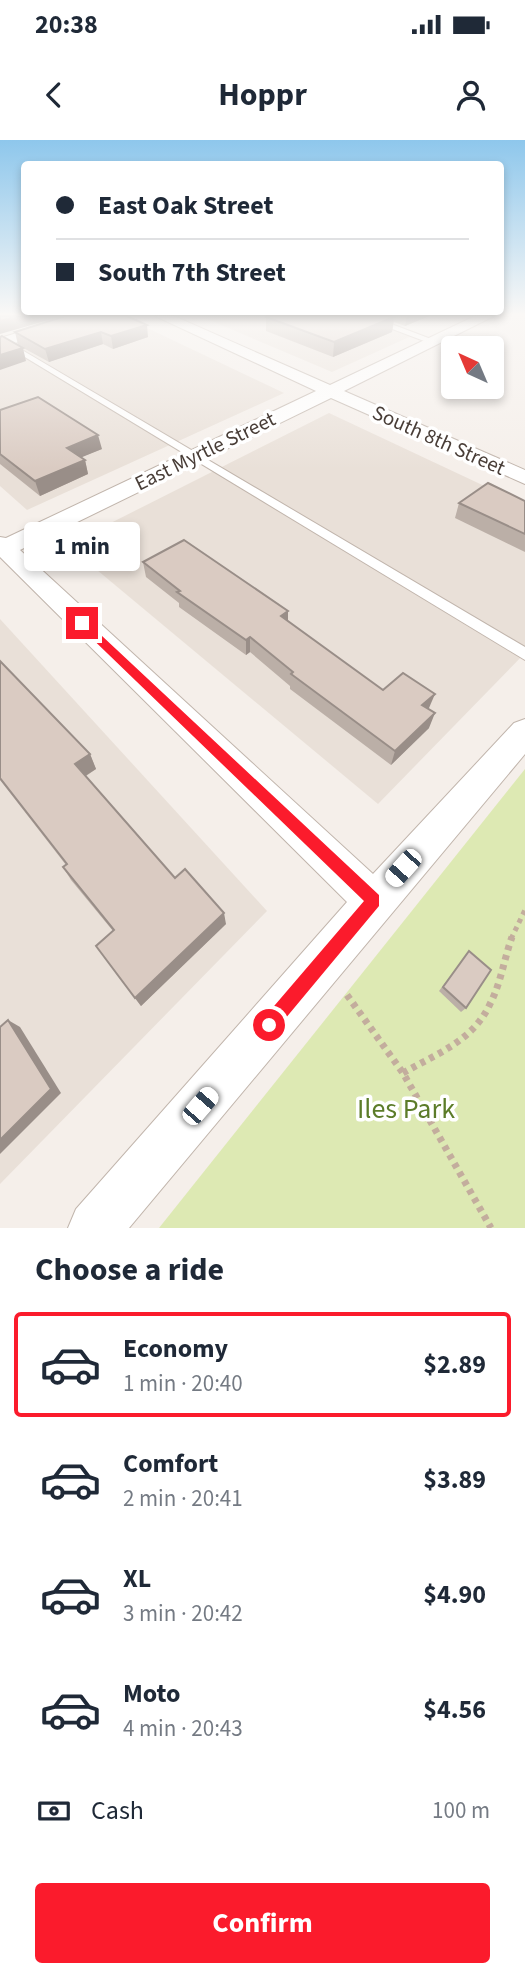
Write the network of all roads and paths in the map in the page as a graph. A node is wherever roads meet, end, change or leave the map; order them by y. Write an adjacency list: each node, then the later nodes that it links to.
1 (44, 367): 5 (lane)
2 (276, 367): 4 (street, South 8th Street)
3 (382, 367): 4 (street, East Myrtle Street)
4 (330, 391): 5 (street, East Myrtle Street); 6 (street, South 8th Street)
5 (193, 456): 7 (street, East Myrtle Street); 8 (lane)
6 (525, 478)
7 (1, 547): 10 (street)
8 (525, 654)
9 (525, 732): 10 (street)
10 (374, 901): 14 (street)
11 (525, 910): 13 (path)
12 (347, 995): 13 (path)
13 (403, 1073): 15 (path)
14 (95, 1228)
15 (491, 1228)

